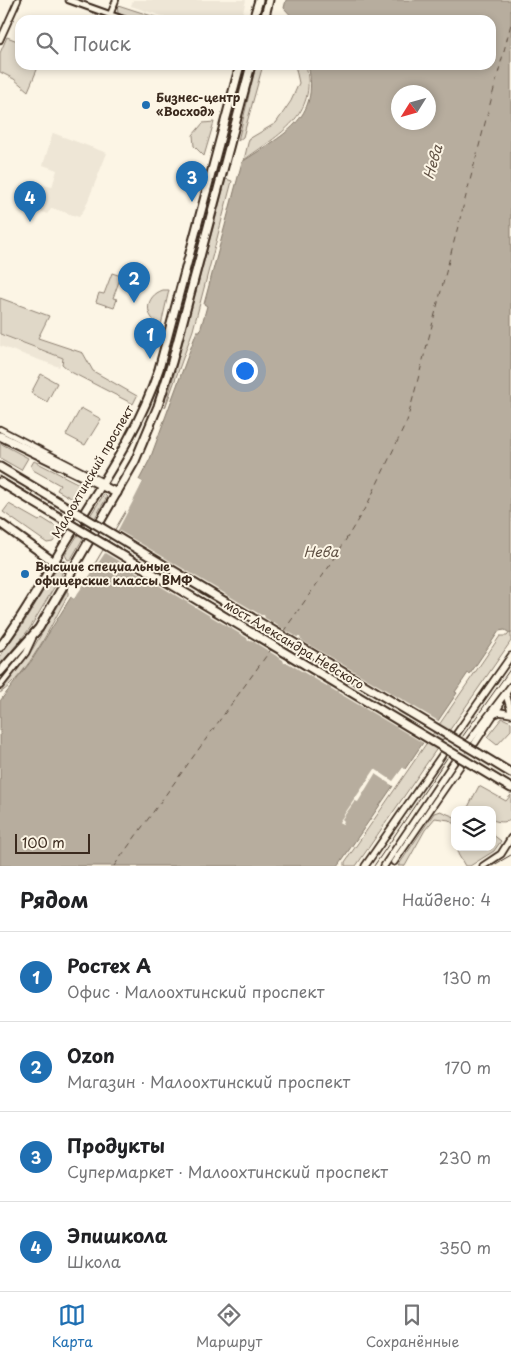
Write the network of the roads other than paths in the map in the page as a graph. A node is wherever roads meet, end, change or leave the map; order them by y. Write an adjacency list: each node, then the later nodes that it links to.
1 (18, 0): 9 (street)
2 (69, 0): 6 (street)
3 (116, 0): 6 (street)
4 (259, 0): 7 (main road)
5 (269, 0): 8 (main road)
6 (110, 15)
7 (254, 15)
8 (265, 15)
9 (0, 40)
10 (239, 70): 16 (main road, Малоохтинский проспект)
11 (250, 70): 17 (main road, Малоохтинский проспект)
12 (0, 429): 16 (street)
13 (0, 436): 16 (main road)
14 (0, 467): 34 (main road, мост Александра Невского, bridge)
15 (0, 482): 35 (main road, мост Александра Невского, bridge)
16 (101, 484): 17 (main road); 19 (main road, Малоохтинский проспект)
17 (116, 494): 20 (main road, Малоохтинский проспект)
18 (0, 523): 19 (main road)
19 (55, 559): 20 (main road); 22 (main road, Малоохтинский проспект)
20 (72, 571): 21 (main road, Малоохтинский проспект)
21 (37, 631): 24 (main road, Малоохтинский проспект); 25 (street)
22 (0, 646)
23 (511, 656): 30 (main road)
24 (0, 672)
25 (0, 686)
26 (511, 686): 27 (main road)
27 (506, 694): 28 (main road); 29 (main road); 29 (main road)
28 (511, 712): 29 (main road)
29 (495, 714)
30 (457, 733)
31 (442, 754): 39 (main road)
32 (454, 762): 38 (main road)
33 (460, 766): 37 (main road)
34 (511, 773)
35 (511, 788)
36 (511, 838): 40 (main road)
37 (394, 862)
38 (385, 863)
39 (367, 866)
40 (483, 866)

